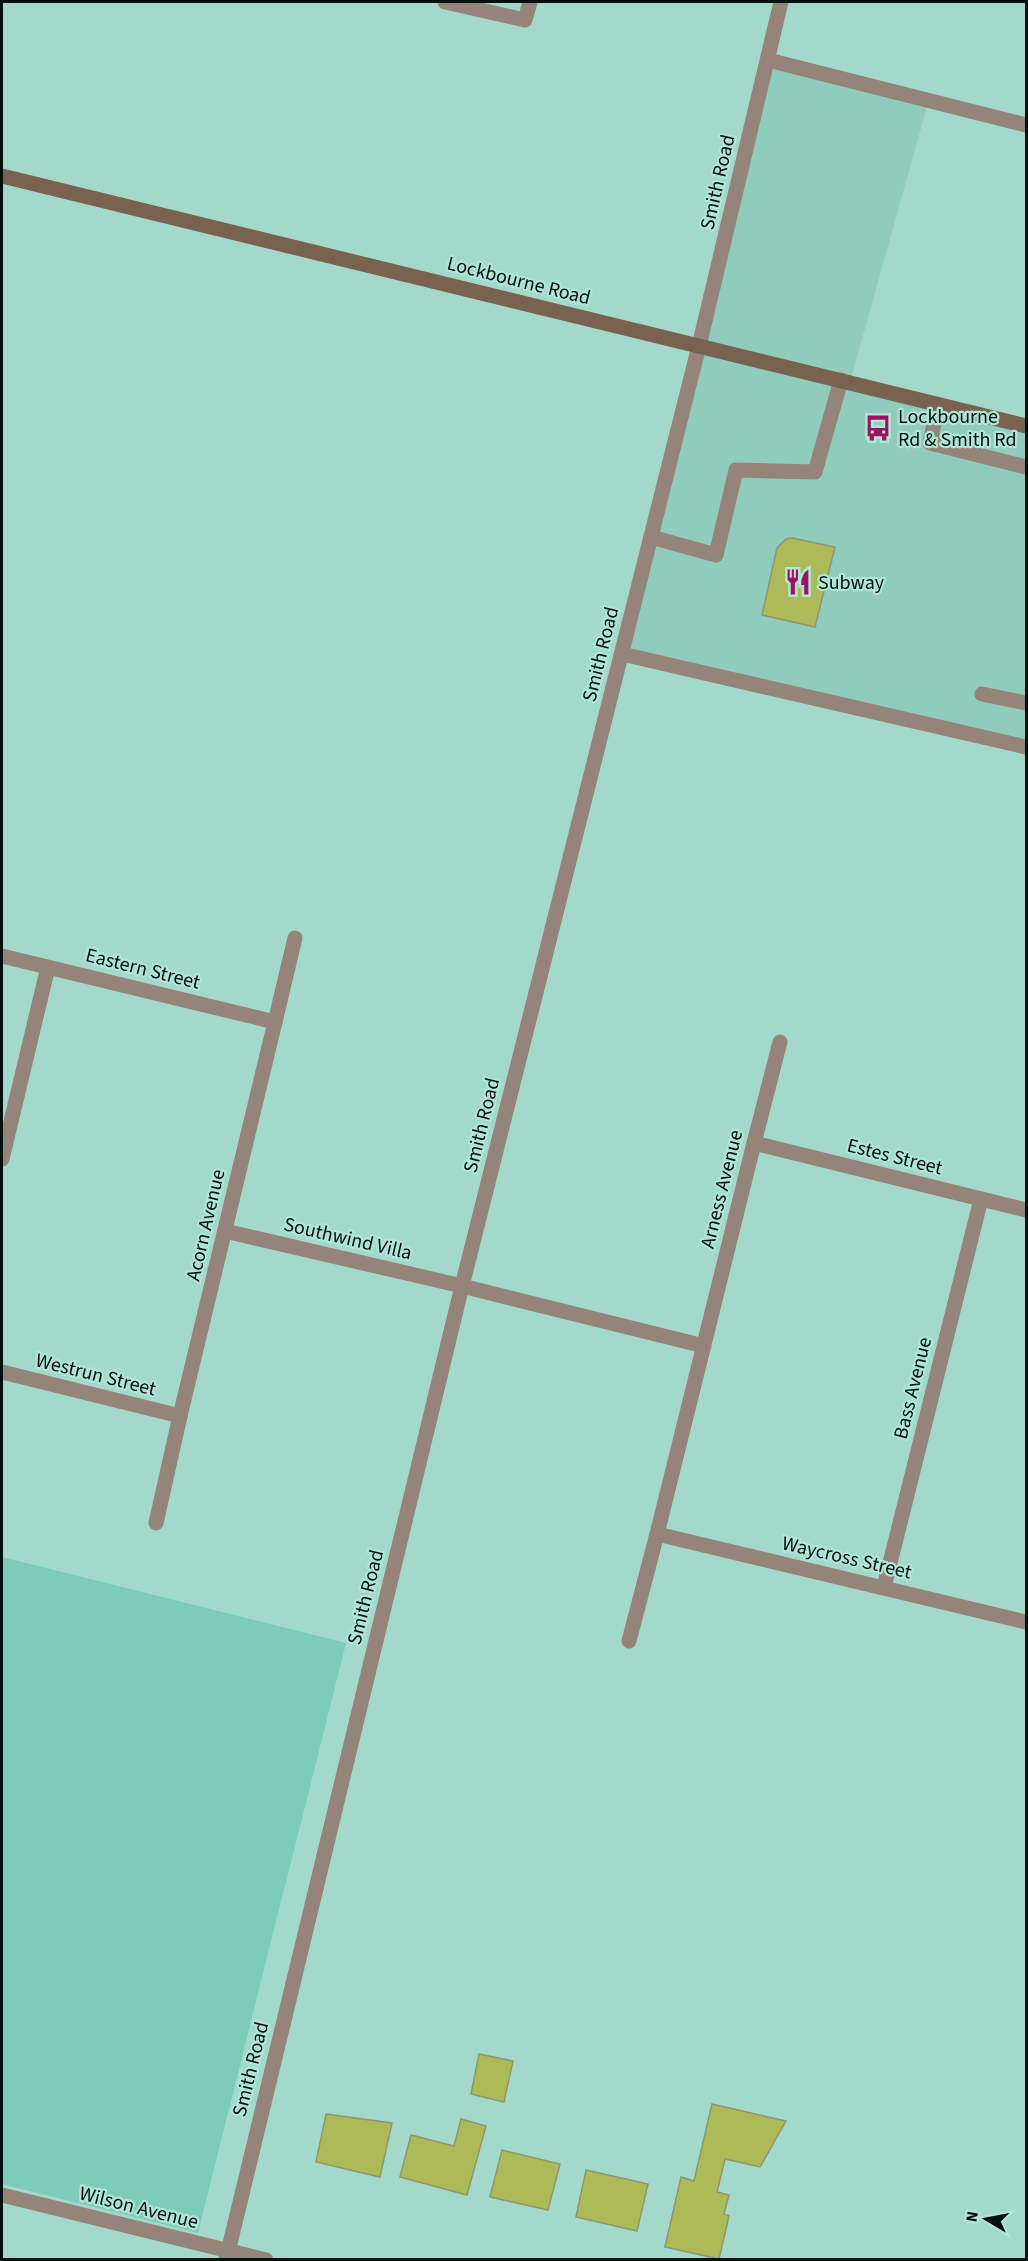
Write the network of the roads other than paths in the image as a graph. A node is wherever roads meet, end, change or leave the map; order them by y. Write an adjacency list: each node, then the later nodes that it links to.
1 (445, 2): 2 (street)
2 (530, 2)
3 (781, 2): 4 (street, Smith Road)
4 (768, 60): 5 (street); 7 (street, Smith Road)
5 (1026, 124)
6 (2, 176): 7 (main road, Lockbourne Road)
7 (699, 346): 8 (main road, Lockbourne Road); 12 (street, Smith Road)
8 (841, 380): 9 (main road, Lockbourne Road); 12 (street)
9 (938, 405): 10 (main road, Lockbourne Road); 11 (street)
10 (1026, 426)
11 (1026, 467)
12 (651, 537): 13 (street, Smith Road)
13 (622, 654): 16 (street); 27 (street, Smith Road)
14 (982, 694): 15 (street)
15 (1026, 703)
16 (1026, 747)
17 (295, 938): 20 (street, Acorn Avenue)
18 (2, 956): 19 (street, Eastern Street)
19 (48, 967): 20 (street, Eastern Street); 23 (street)
20 (275, 1022): 26 (street, Acorn Avenue)
21 (780, 1042): 22 (street, Arness Avenue)
22 (754, 1143): 24 (street, Estes Street); 28 (street, Arness Avenue)
23 (2, 1159)
24 (981, 1199): 25 (street, Estes Street); 33 (street, Bass Avenue)
25 (1026, 1210)
26 (225, 1231): 27 (street, Southwind Villa); 30 (street, Acorn Avenue)
27 (462, 1286): 28 (street); 37 (street, Smith Road)
28 (704, 1346): 32 (street, Arness Avenue)
29 (2, 1372): 30 (street, Westrun Street)
30 (180, 1416): 31 (street, Acorn Avenue)
31 (156, 1522)
32 (657, 1534): 33 (street, Waycross Street); 35 (street, Arness Avenue)
33 (884, 1587): 34 (street, Waycross Street)
34 (1026, 1622)
35 (629, 1641)
36 (2, 2195): 37 (street, Wilson Avenue)
37 (227, 2255): 38 (street, Wilson Avenue)
38 (266, 2259)

